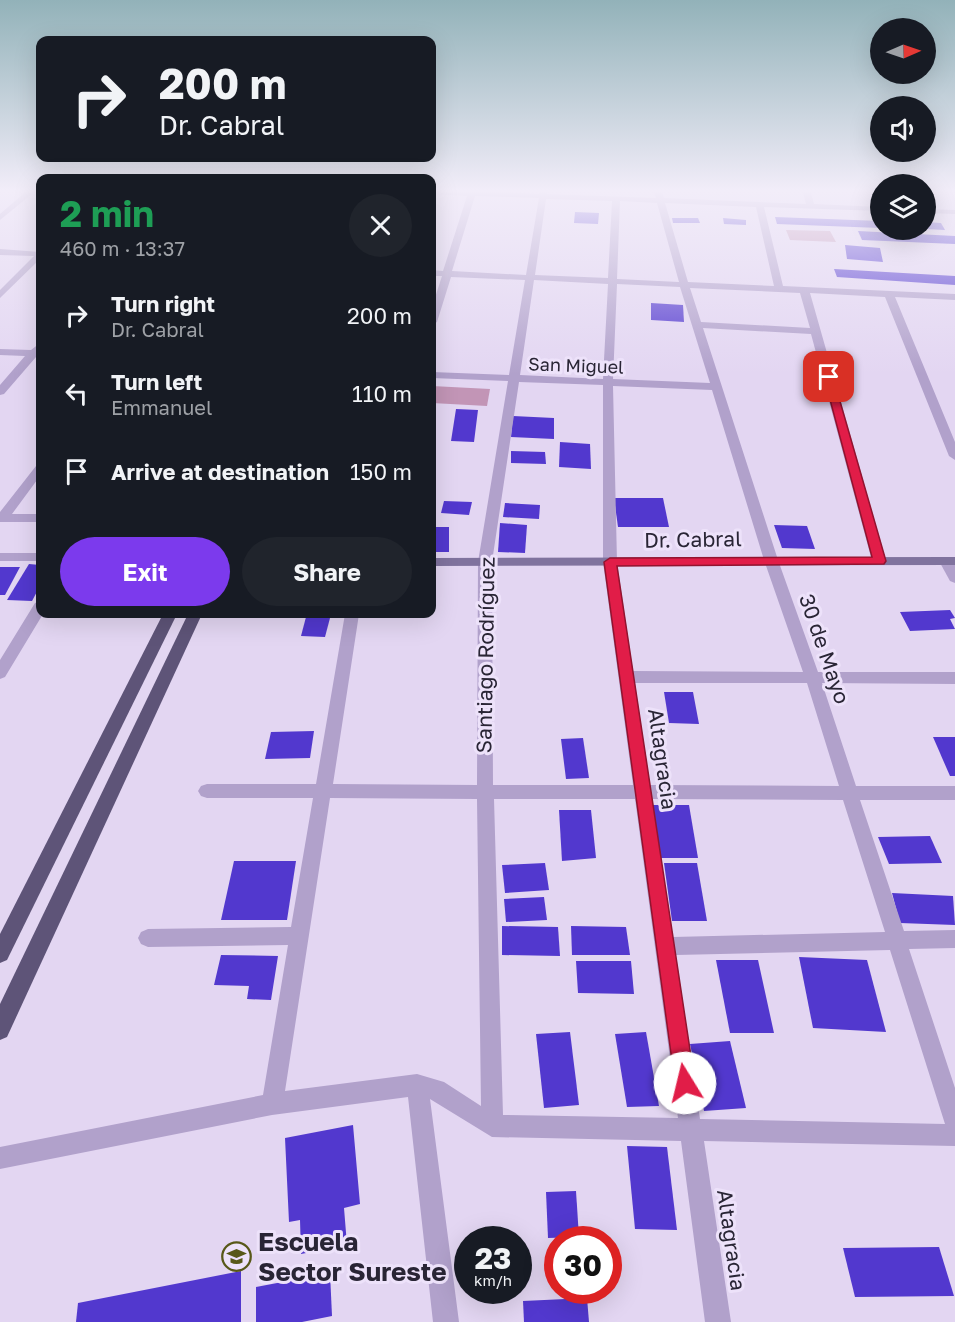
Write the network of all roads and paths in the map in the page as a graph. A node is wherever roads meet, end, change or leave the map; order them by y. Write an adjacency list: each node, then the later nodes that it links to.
1 (453, 251): 10 (street)
2 (536, 251): 11 (street, Santiago Rodríguez)
3 (614, 251): 12 (street, Altagracia)
4 (675, 251): 13 (street, 30 de Mayo)
5 (770, 251): 14 (street)
6 (0, 252): 7 (street)
7 (36, 255)
8 (36, 259): 17 (street)
9 (436, 273): 10 (street)
10 (446, 274): 11 (street); 19 (street)
11 (532, 278): 12 (street); 26 (street, Santiago Rodríguez)
12 (613, 281): 13 (street); 27 (street, Altagracia)
13 (684, 284): 14 (street); 20 (street, 30 de Mayo)
14 (779, 289): 15 (street)
15 (804, 290): 16 (street); 21 (street)
16 (889, 294): 18 (street); 30 (street)
17 (0, 295)
18 (955, 297)
19 (436, 308)
20 (698, 325): 21 (street); 28 (street, 30 de Mayo)
21 (816, 330): 37 (street)
22 (36, 351): 23 (street)
23 (0, 352)
24 (36, 353): 29 (street)
25 (436, 375): 26 (street, San Miguel)
26 (513, 380): 27 (street, San Miguel); 40 (street, Santiago Rodríguez)
27 (608, 383): 28 (street, San Miguel); 41 (street, Altagracia)
28 (718, 387): 36 (street, 30 de Mayo)
29 (0, 392)
30 (955, 456)
31 (36, 473): 32 (street)
32 (1, 518): 33 (street)
33 (36, 518)
34 (0, 557): 35 (street)
35 (36, 557)
36 (771, 560): 37 (street, Dr. Cabral); 41 (street, Dr. Cabral); 51 (street, 30 de Mayo)
37 (879, 561): 38 (street, Dr. Cabral)
38 (951, 561): 42 (street)
39 (436, 562): 40 (street, Dr. Cabral)
40 (485, 562): 41 (street, Dr. Cabral); 55 (street, Santiago Rodríguez)
41 (610, 562): 50 (street, Altagracia)
42 (955, 578)
43 (36, 613): 48 (street)
44 (168, 618): 64 (main road)
45 (193, 618): 65 (main road)
46 (351, 618): 54 (street)
47 (0, 644): 48 (street)
48 (17, 644): 49 (street)
49 (0, 673)
50 (626, 677): 51 (street); 56 (street, Altagracia)
51 (813, 678): 52 (street); 57 (street, 30 de Mayo)
52 (955, 678)
53 (207, 791): 54 (street)
54 (323, 793): 55 (street); 59 (street)
55 (485, 793): 56 (street); 69 (street, Santiago Rodríguez)
56 (642, 793): 57 (street); 63 (street, Altagracia)
57 (850, 793): 58 (street); 62 (street, 30 de Mayo)
58 (955, 793)
59 (300, 936): 60 (street); 67 (street)
60 (148, 938)
61 (955, 939): 62 (street)
62 (896, 940): 63 (street); 68 (street, 30 de Mayo)
63 (664, 946): 70 (street, Altagracia)
64 (0, 954)
65 (0, 1030)
66 (417, 1085): 67 (street); 69 (street); 73 (street)
67 (272, 1104): 72 (street)
68 (955, 1122)
69 (492, 1126): 70 (street)
70 (692, 1129): 71 (street); 74 (street, Altagracia)
71 (955, 1135)
72 (0, 1158)
73 (446, 1322)
74 (718, 1322)

